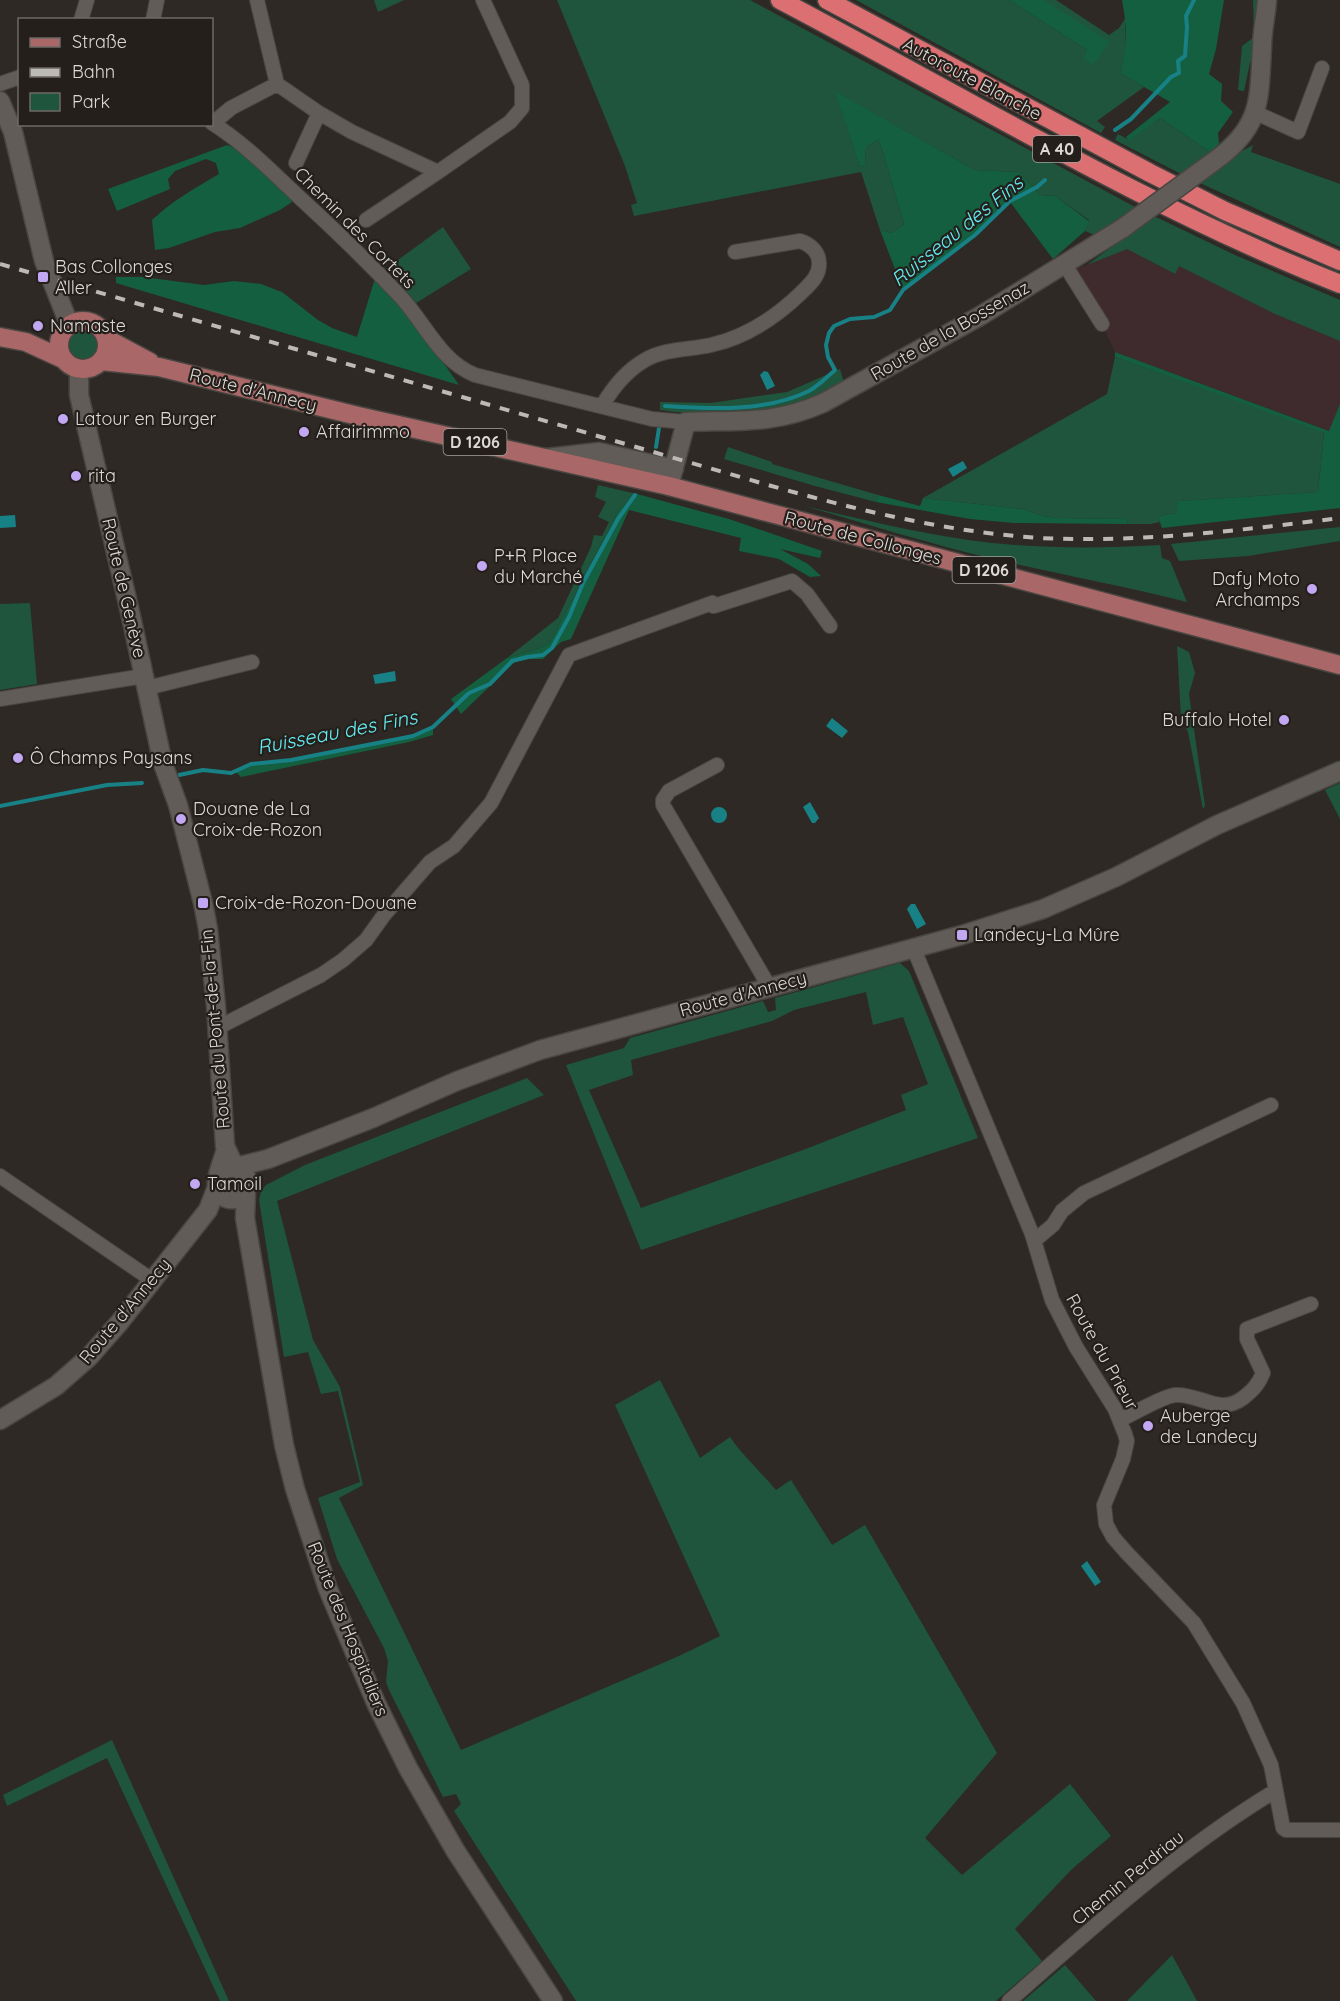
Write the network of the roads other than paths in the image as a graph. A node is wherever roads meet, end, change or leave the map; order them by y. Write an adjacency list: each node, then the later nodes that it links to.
1 (87, 0): 8 (street)
2 (158, 0): 9 (street)
3 (257, 0): 13 (street)
4 (483, 0): 20 (street)
5 (780, 0): 25 (highway, Autoroute Blanche / A 40)
6 (827, 0): 23 (highway, Autoroute Blanche / A 40)
7 (1267, 5): 16 (street, Route de la Bossenaz)
8 (82, 18)
9 (154, 18)
10 (1322, 68): 16 (street)
11 (18, 78): 12 (street)
12 (0, 84)
13 (277, 84): 15 (street); 17 (street)
14 (0, 101): 27 (street)
15 (319, 113): 19 (street); 20 (street)
16 (1259, 114): 24 (street, Route de la Bossenaz, bridge)
17 (213, 122)
18 (213, 124): 35 (street, Chemin des Cortets)
19 (296, 163)
20 (438, 172): 21 (street)
21 (366, 220)
22 (735, 252): 35 (street)
23 (1340, 261)
24 (1065, 265): 26 (street); 36 (street, Route de la Bossenaz)
25 (1340, 284)
26 (1102, 324)
27 (64, 331): 29 (main road); 30 (main road); 31 (main road)
28 (0, 337): 30 (main road)
29 (107, 339): 32 (main road); 33 (main road, Route d'Annecy / D 1206)
30 (26, 342): 31 (main road)
31 (63, 359): 34 (main road)
32 (101, 361): 33 (main road, Route d'Annecy / D 1206); 34 (main road)
33 (159, 367): 37 (main road, Route d'Annecy / D 1206)
34 (79, 369): 43 (street, Route de Genève)
35 (602, 406): 36 (street, Chemin des Cortets)
36 (686, 422): 39 (street)
37 (547, 458): 38 (main road, Route d'Annecy / D 1206); 39 (street)
38 (629, 476): 39 (main road, Route de Collonges / D 1206)
39 (671, 477): 42 (main road, Route de Collonges / D 1206)
40 (830, 626): 50 (street)
41 (252, 662): 43 (street)
42 (1340, 665)
43 (146, 682): 44 (street); 47 (street, Route de Genève)
44 (0, 699)
45 (717, 765): 49 (street)
46 (1340, 771): 48 (street, Route d'Annecy)
47 (178, 805): 50 (street, Route du Pont-de-la-Fin)
48 (913, 947): 49 (street, Route d'Annecy); 54 (street, Route du Prieur)
49 (770, 988): 53 (street, Route d'Annecy)
50 (217, 1028): 53 (street, Route du Pont-de-la-Fin)
51 (1271, 1105): 54 (street)
52 (0, 1176): 55 (street)
53 (233, 1183): 55 (street, Route d'Annecy); 61 (street, Route des Hospitaliers)
54 (1034, 1242): 58 (street, Route du Prieur)
55 (152, 1280): 57 (street, Route d'Annecy)
56 (1311, 1304): 58 (street)
57 (0, 1420)
58 (1120, 1420): 59 (street, Route du Prieur)
59 (1275, 1791): 60 (street, Route du Prieur); 62 (street, Chemin Perdriau)
60 (1340, 1830)
61 (553, 2001)
62 (1009, 2001)

